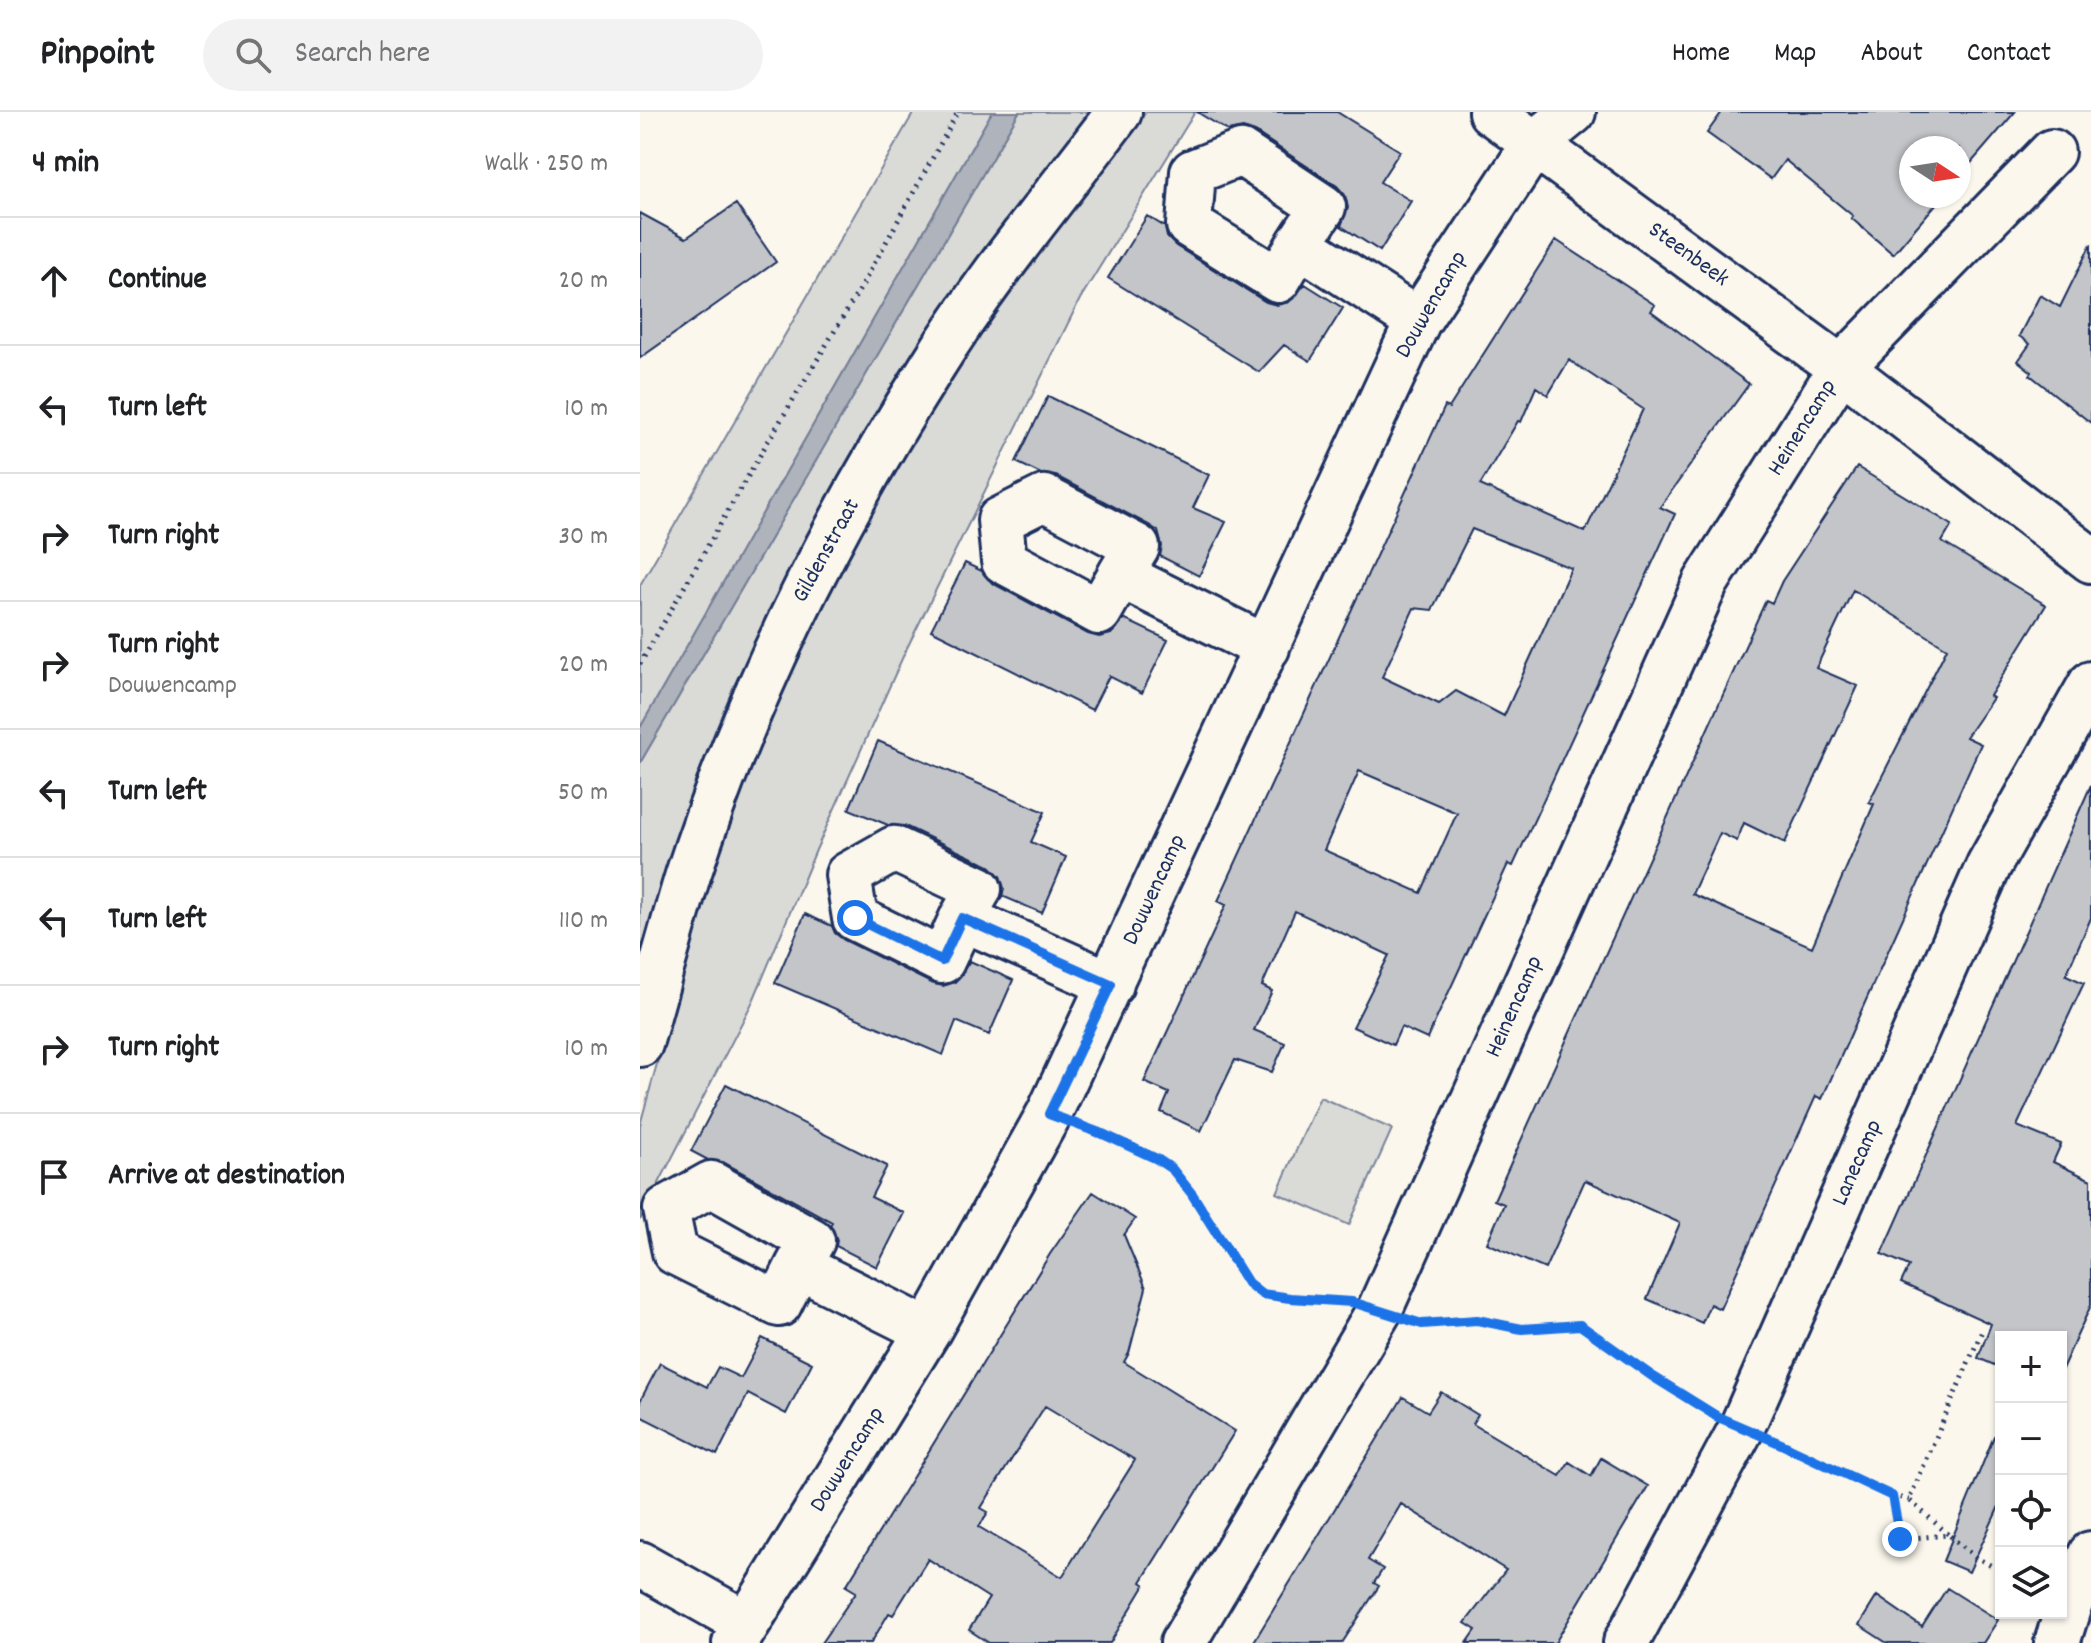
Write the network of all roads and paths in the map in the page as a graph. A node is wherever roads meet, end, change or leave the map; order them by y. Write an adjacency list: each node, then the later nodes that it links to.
1 (958, 112): 13 (path)
2 (1119, 112): 17 (street, Gildenstraat)
3 (1491, 112): 5 (street, Steenbeek)
4 (1573, 112): 5 (street)
5 (1535, 143): 8 (street, Douwencamp); 9 (street, Steenbeek)
6 (2052, 152): 9 (street)
7 (1299, 244): 8 (street)
8 (1418, 321): 12 (street, Douwencamp)
9 (1841, 368): 10 (street, Steenbeek); 20 (street, Heinencamp)
10 (2091, 560)
11 (1120, 575): 12 (street)
12 (1267, 648): 16 (street, Douwencamp)
13 (640, 664)
14 (2091, 684): 23 (street, Lanecamp)
15 (962, 918): 16 (street)
16 (1111, 984): 18 (street, Douwencamp)
17 (640, 1044)
18 (1049, 1114): 20 (path); 21 (street, Douwencamp)
19 (798, 1266): 21 (street)
20 (1380, 1309): 23 (path); 31 (street, Heinencamp)
21 (928, 1331): 30 (street, Douwencamp)
22 (1982, 1331): 25 (path)
23 (1742, 1427): 24 (path); 32 (street, Lanecamp)
24 (1892, 1496): 25 (path); 26 (path)
25 (1909, 1500): 26 (path)
26 (1949, 1535): 29 (path)
27 (2091, 1554): 33 (street)
28 (640, 1564): 30 (street)
29 (1995, 1568)
30 (741, 1634)
31 (1183, 1643)
32 (1626, 1643)
33 (2057, 1643)

